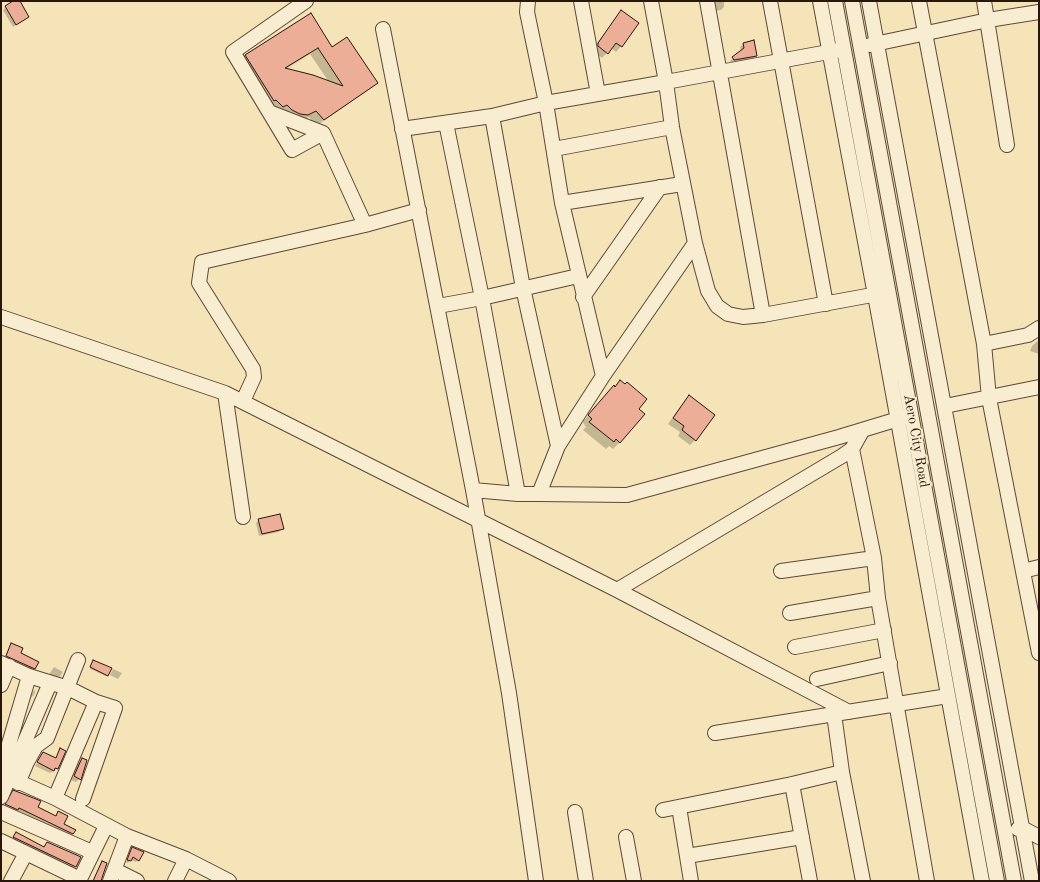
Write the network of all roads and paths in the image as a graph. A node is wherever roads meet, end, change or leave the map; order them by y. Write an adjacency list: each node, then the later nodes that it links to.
1 (306, 1): 26 (street)
2 (528, 1): 25 (street)
3 (581, 1): 24 (street)
4 (651, 1): 23 (street)
5 (707, 1): 22 (street)
6 (770, 1): 21 (street)
7 (820, 1): 20 (street)
8 (835, 1): 19 (street, Aero City Road)
9 (852, 1): 18 (street, Aero City Road)
10 (869, 1): 17 (street)
11 (919, 1): 16 (street)
12 (984, 1): 14 (street)
13 (1039, 12): 14 (street)
14 (988, 20): 16 (street); 32 (street)
15 (383, 29): 30 (street)
16 (926, 32): 17 (street); 50 (street)
17 (877, 43): 18 (street); 56 (street)
18 (862, 46): 102 (street, Aero City Road)
19 (844, 49): 20 (street); 42 (street, Aero City Road)
20 (830, 52): 21 (street); 42 (street)
21 (781, 61): 22 (street); 45 (street)
22 (720, 71): 23 (street); 47 (street)
23 (666, 82): 24 (street); 29 (street)
24 (598, 94): 25 (street)
25 (546, 103): 27 (street); 33 (street)
26 (269, 112): 31 (street); 31 (street)
27 (492, 116): 28 (street); 41 (street)
28 (446, 123): 30 (street); 44 (street)
29 (672, 127): 33 (street); 34 (street)
30 (402, 129): 37 (street)
31 (323, 133): 38 (street)
32 (1007, 145)
33 (554, 149): 36 (street)
34 (682, 184): 35 (street); 39 (street)
35 (660, 187): 36 (street); 43 (street)
36 (562, 203): 40 (street)
37 (419, 210): 38 (street); 46 (street)
38 (365, 225): 55 (street)
39 (695, 243): 47 (street); 51 (street)
40 (578, 276): 41 (street); 43 (street)
41 (523, 288): 44 (street); 60 (street)
42 (882, 293): 45 (street); 57 (street, Aero City Road); 58 (street)
43 (584, 297): 51 (street)
44 (482, 298): 46 (street); 63 (street)
45 (826, 304): 47 (street)
46 (438, 306): 62 (street)
47 (763, 315)
48 (1, 317): 53 (street)
49 (1028, 334): 50 (street)
50 (984, 344): 54 (street)
51 (603, 376): 60 (street)
52 (1039, 387): 54 (street)
53 (225, 392): 55 (street); 65 (street)
54 (989, 398): 56 (street); 69 (street)
55 (243, 401): 66 (street)
56 (945, 406): 103 (street)
57 (912, 415): 58 (street); 126 (street, Aero City Road)
58 (898, 420): 59 (street); 85 (street)
59 (862, 431): 61 (street); 64 (street)
60 (558, 446): 64 (street)
61 (852, 449): 67 (street); 71 (street)
62 (473, 490): 63 (street); 66 (street)
63 (518, 494): 64 (street)
64 (539, 494)
65 (243, 517)
66 (478, 520): 71 (street); 118 (street)
67 (874, 558): 70 (street); 72 (street)
68 (1039, 567): 69 (street)
69 (1023, 571): 76 (street)
70 (781, 572)
71 (617, 590): 88 (street)
72 (878, 598): 73 (street); 74 (street)
73 (790, 613)
74 (884, 630): 75 (street); 78 (street)
75 (795, 647)
76 (1039, 653)
77 (78, 660): 84 (street)
78 (890, 663): 81 (street); 87 (street)
79 (5, 665): 80 (street); 83 (street)
80 (30, 676): 82 (street); 92 (street)
81 (816, 679)
82 (50, 683): 84 (street); 92 (street)
83 (1, 685)
84 (68, 688): 86 (street); 92 (street)
85 (948, 696): 87 (street); 125 (street)
86 (96, 702): 95 (street); 96 (street)
87 (897, 705): 88 (street); 124 (street)
88 (848, 712): 89 (street)
89 (834, 714): 90 (street); 91 (street)
90 (715, 733)
91 (842, 772): 93 (street); 123 (street)
92 (7, 777): 94 (street); 95 (street)
93 (792, 784): 97 (street); 106 (street)
94 (1, 797)
95 (56, 798): 101 (street)
96 (83, 799)
97 (679, 806): 98 (street); 110 (street)
98 (663, 810)
99 (1, 812): 108 (street)
100 (575, 812): 119 (street)
101 (106, 826): 104 (street); 108 (street)
102 (1005, 831): 103 (street); 127 (street, Aero City Road)
103 (1032, 831): 128 (street)
104 (127, 836): 111 (street); 112 (street)
105 (626, 837): 120 (street)
106 (802, 837): 110 (street); 122 (street)
107 (1, 841): 109 (street)
108 (92, 852): 113 (street)
109 (26, 854): 113 (street); 114 (street)
110 (687, 856): 121 (street)
111 (186, 859): 116 (street); 117 (street)
112 (112, 876): 115 (street)
113 (79, 880)
114 (11, 881)
115 (137, 881)
116 (175, 881)
117 (230, 881)
118 (536, 881)
119 (586, 881)
120 (634, 881)
121 (691, 881)
122 (810, 881)
123 (863, 881)
124 (927, 881)
125 (982, 881)
126 (997, 881)
127 (1014, 881)
128 (1032, 881)

